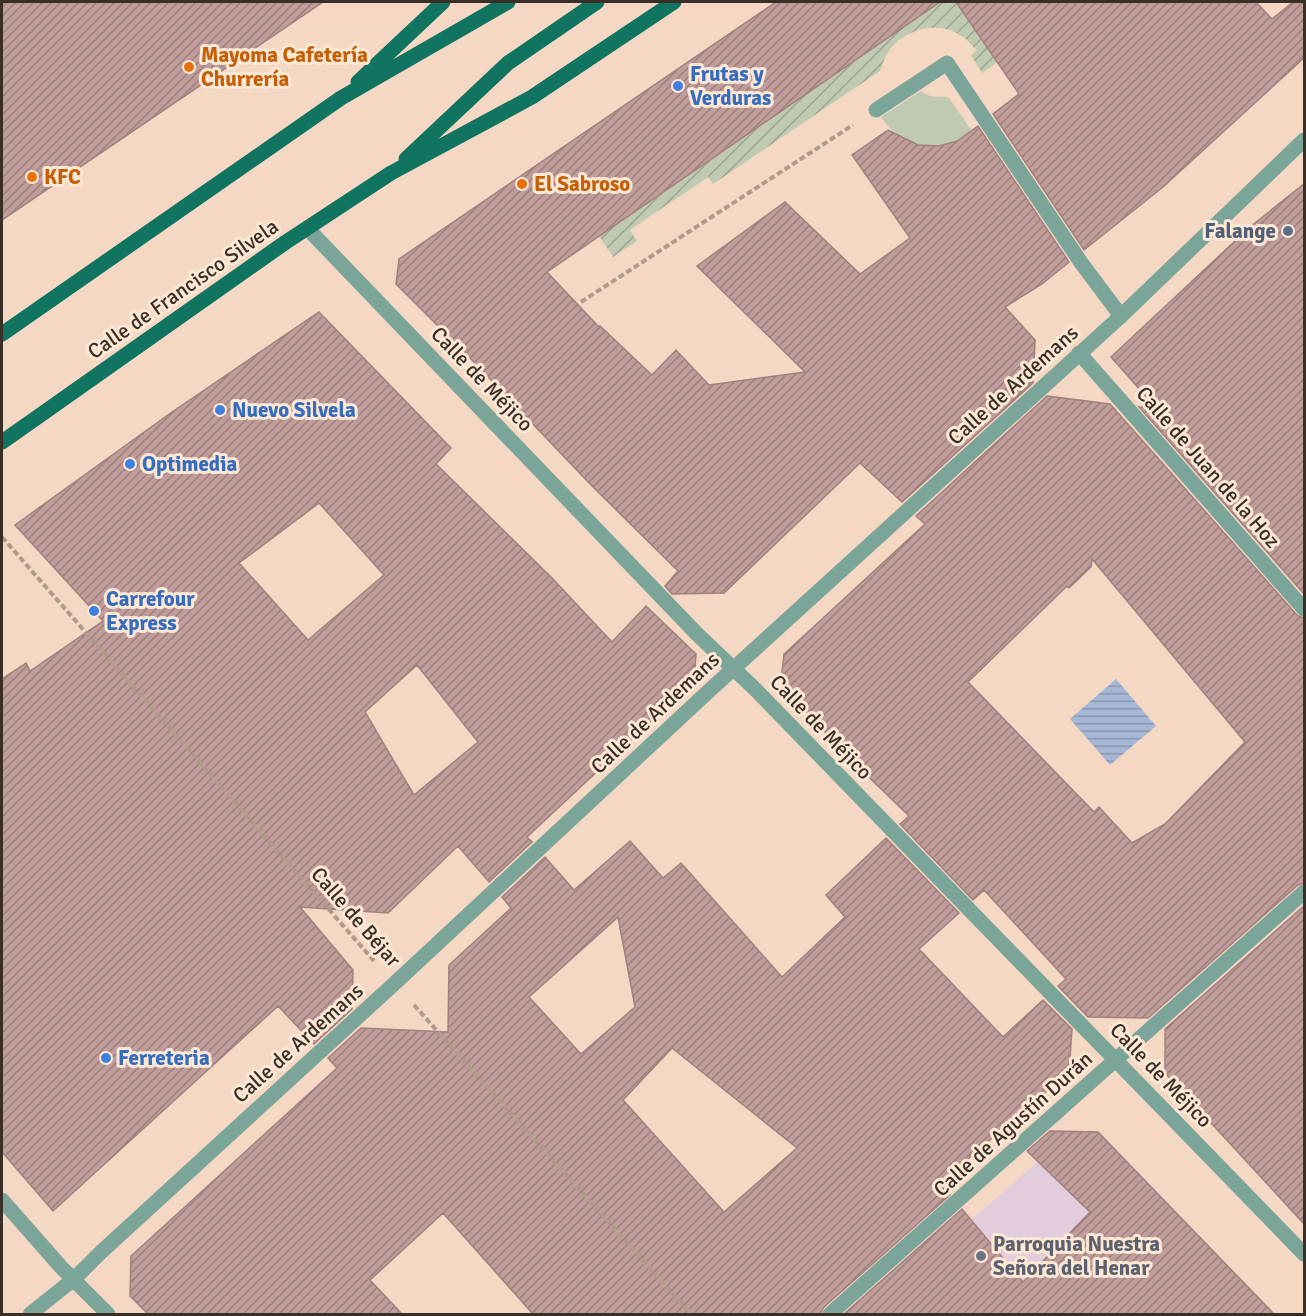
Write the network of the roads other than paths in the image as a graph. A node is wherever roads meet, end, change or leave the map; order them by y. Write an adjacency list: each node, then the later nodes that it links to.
1 (443, 2): 5 (main road)
2 (508, 2): 5 (main road)
3 (597, 2): 8 (main road, Calle de Francisco Silvela)
4 (674, 2): 8 (main road, Calle de Francisco Silvela)
5 (341, 98): 11 (main road)
6 (876, 110): 10 (street)
7 (1305, 140): 10 (street, Calle de Ardemans)
8 (391, 173): 9 (main road, Calle de Francisco Silvela)
9 (308, 229): 13 (main road, Calle de Francisco Silvela); 15 (street, Calle de Méjico)
10 (1121, 316): 12 (street, Calle de Ardemans)
11 (2, 334)
12 (1079, 352): 14 (street, Calle de Juan de la Hoz); 15 (street, Calle de Ardemans)
13 (2, 442)
14 (1305, 609)
15 (735, 668): 17 (street, Calle de Méjico); 20 (street, Calle de Ardemans)
16 (1305, 892): 17 (street, Calle de Agustín Durán)
17 (1117, 1060): 19 (street, Calle de Méjico); 23 (street, Calle de Agustín Durán)
18 (2, 1200): 20 (street)
19 (1305, 1254)
20 (74, 1279): 21 (street, Calle de Ardemans); 22 (street)
21 (30, 1314)
22 (108, 1314)
23 (830, 1314)

